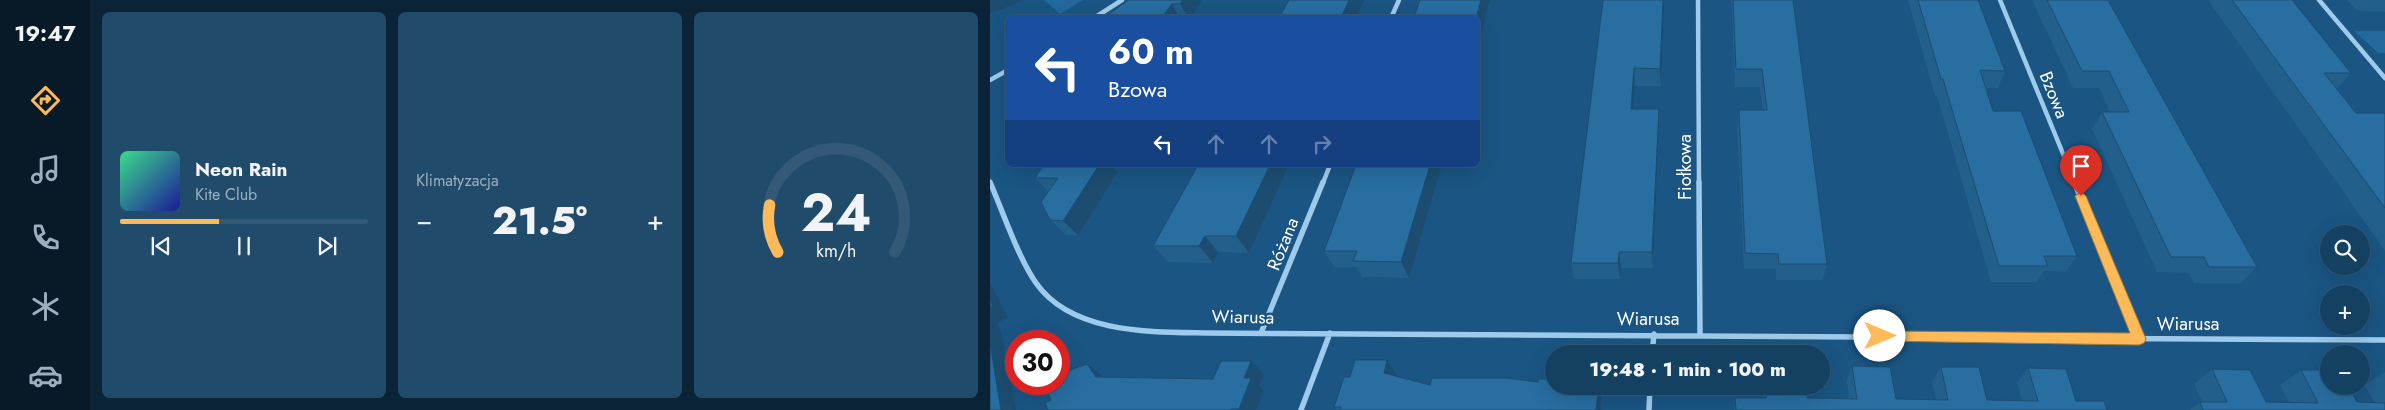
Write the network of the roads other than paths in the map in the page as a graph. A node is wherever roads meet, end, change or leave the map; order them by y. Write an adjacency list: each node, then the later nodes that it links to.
1 (1122, 0): 6 (street)
2 (1398, 0): 7 (street)
3 (1698, 0): 16 (street, Fiołkowa)
4 (2000, 0): 17 (street, Bzowa)
5 (2319, 0): 9 (street)
6 (1099, 15)
7 (1392, 15)
8 (1005, 72): 10 (street)
9 (2385, 78)
10 (990, 80)
11 (1329, 167): 13 (street, Różana)
12 (990, 182): 13 (street, Wiarusa)
13 (1261, 333): 14 (street, Wiarusa)
14 (1330, 333): 15 (street, Wiarusa); 21 (street)
15 (1654, 334): 16 (street, Wiarusa); 19 (street)
16 (1700, 335): 17 (street, Wiarusa)
17 (2139, 339): 18 (street, Wiarusa)
18 (2385, 340)
19 (1653, 345)
20 (1650, 395): 22 (street)
21 (1301, 410)
22 (1649, 410)

